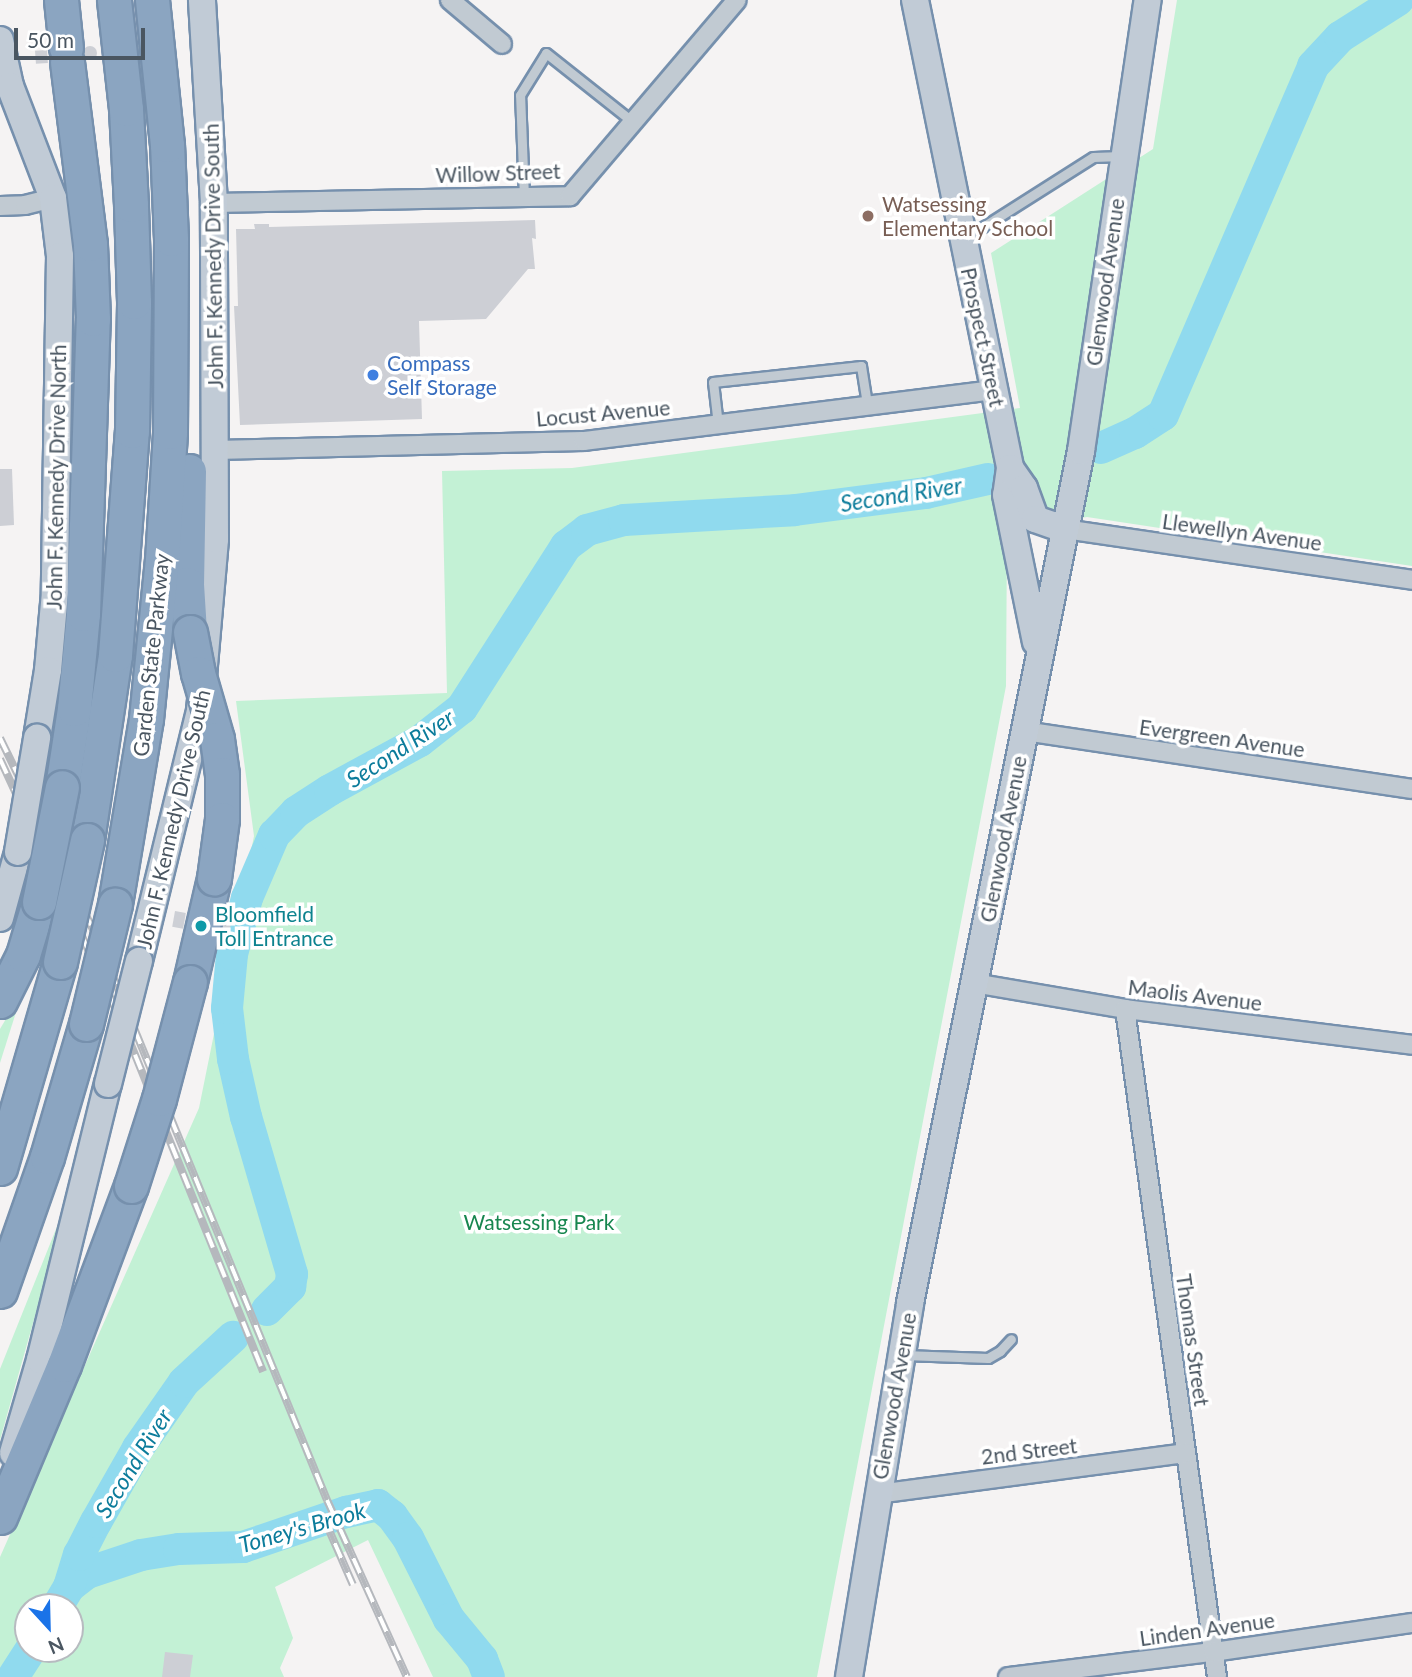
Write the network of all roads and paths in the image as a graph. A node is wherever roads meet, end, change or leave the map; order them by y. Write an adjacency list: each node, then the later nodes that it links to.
1 (61, 0): 31 (highway, bridge)
2 (114, 0): 34 (highway, Garden State Parkway, bridge)
3 (152, 0): 12 (highway, Garden State Parkway)
4 (202, 0): 16 (street, John F. Kennedy Drive South)
5 (737, 0): 11 (street, Willow Street)
6 (915, 0): 18 (street, Prospect Street)
7 (1148, 0): 13 (street, Glenwood Avenue)
8 (455, 1): 10 (street)
9 (0, 40): 15 (street, John F. Kennedy Drive North)
10 (502, 44)
11 (633, 122): 14 (street, Willow Street); 14 (lane)
12 (167, 145): 35 (highway, Garden State Parkway, bridge); 41 (highway, bridge)
13 (1124, 156): 18 (lane); 24 (street, Glenwood Avenue)
14 (524, 197): 16 (street, Willow Street)
15 (52, 198): 17 (street); 29 (street, John F. Kennedy Drive North, bridge)
16 (214, 203): 22 (street, John F. Kennedy Drive South)
17 (0, 205)
18 (963, 240): 19 (street, Prospect Street)
19 (993, 390): 20 (street, Locust Avenue); 23 (street, Prospect Street)
20 (867, 405): 21 (street, Locust Avenue); 21 (lane)
21 (718, 425): 22 (street, Locust Avenue)
22 (215, 450): 39 (street, John F. Kennedy Drive South, bridge)
23 (1010, 468): 24 (street, Prospect Street); 26 (street, Prospect Street)
24 (1065, 529): 25 (street, Llewellyn Avenue); 26 (street, Glenwood Avenue)
25 (1412, 580)
26 (1039, 657): 27 (street, Glenwood Avenue)
27 (1024, 731): 28 (street, Evergreen Avenue); 30 (street, Glenwood Avenue)
28 (1412, 789)
29 (0, 918)
30 (974, 983): 32 (street, Maolis Avenue); 37 (street, Glenwood Avenue)
31 (0, 1000)
32 (1125, 1009): 33 (street, Maolis Avenue); 38 (street, Thomas Street)
33 (1412, 1045)
34 (0, 1168)
35 (0, 1291)
36 (1011, 1339): 37 (lane)
37 (901, 1355): 40 (street, Glenwood Avenue)
38 (1185, 1453): 40 (street, 2nd Street); 43 (street, Thomas Street)
39 (0, 1494)
40 (878, 1494): 44 (street, Glenwood Avenue)
41 (0, 1517)
42 (1412, 1623): 43 (street, Linden Avenue)
43 (1213, 1652): 45 (street, Linden Avenue); 46 (street, Thomas Street)
44 (849, 1677)
45 (1009, 1677)
46 (1217, 1677)

